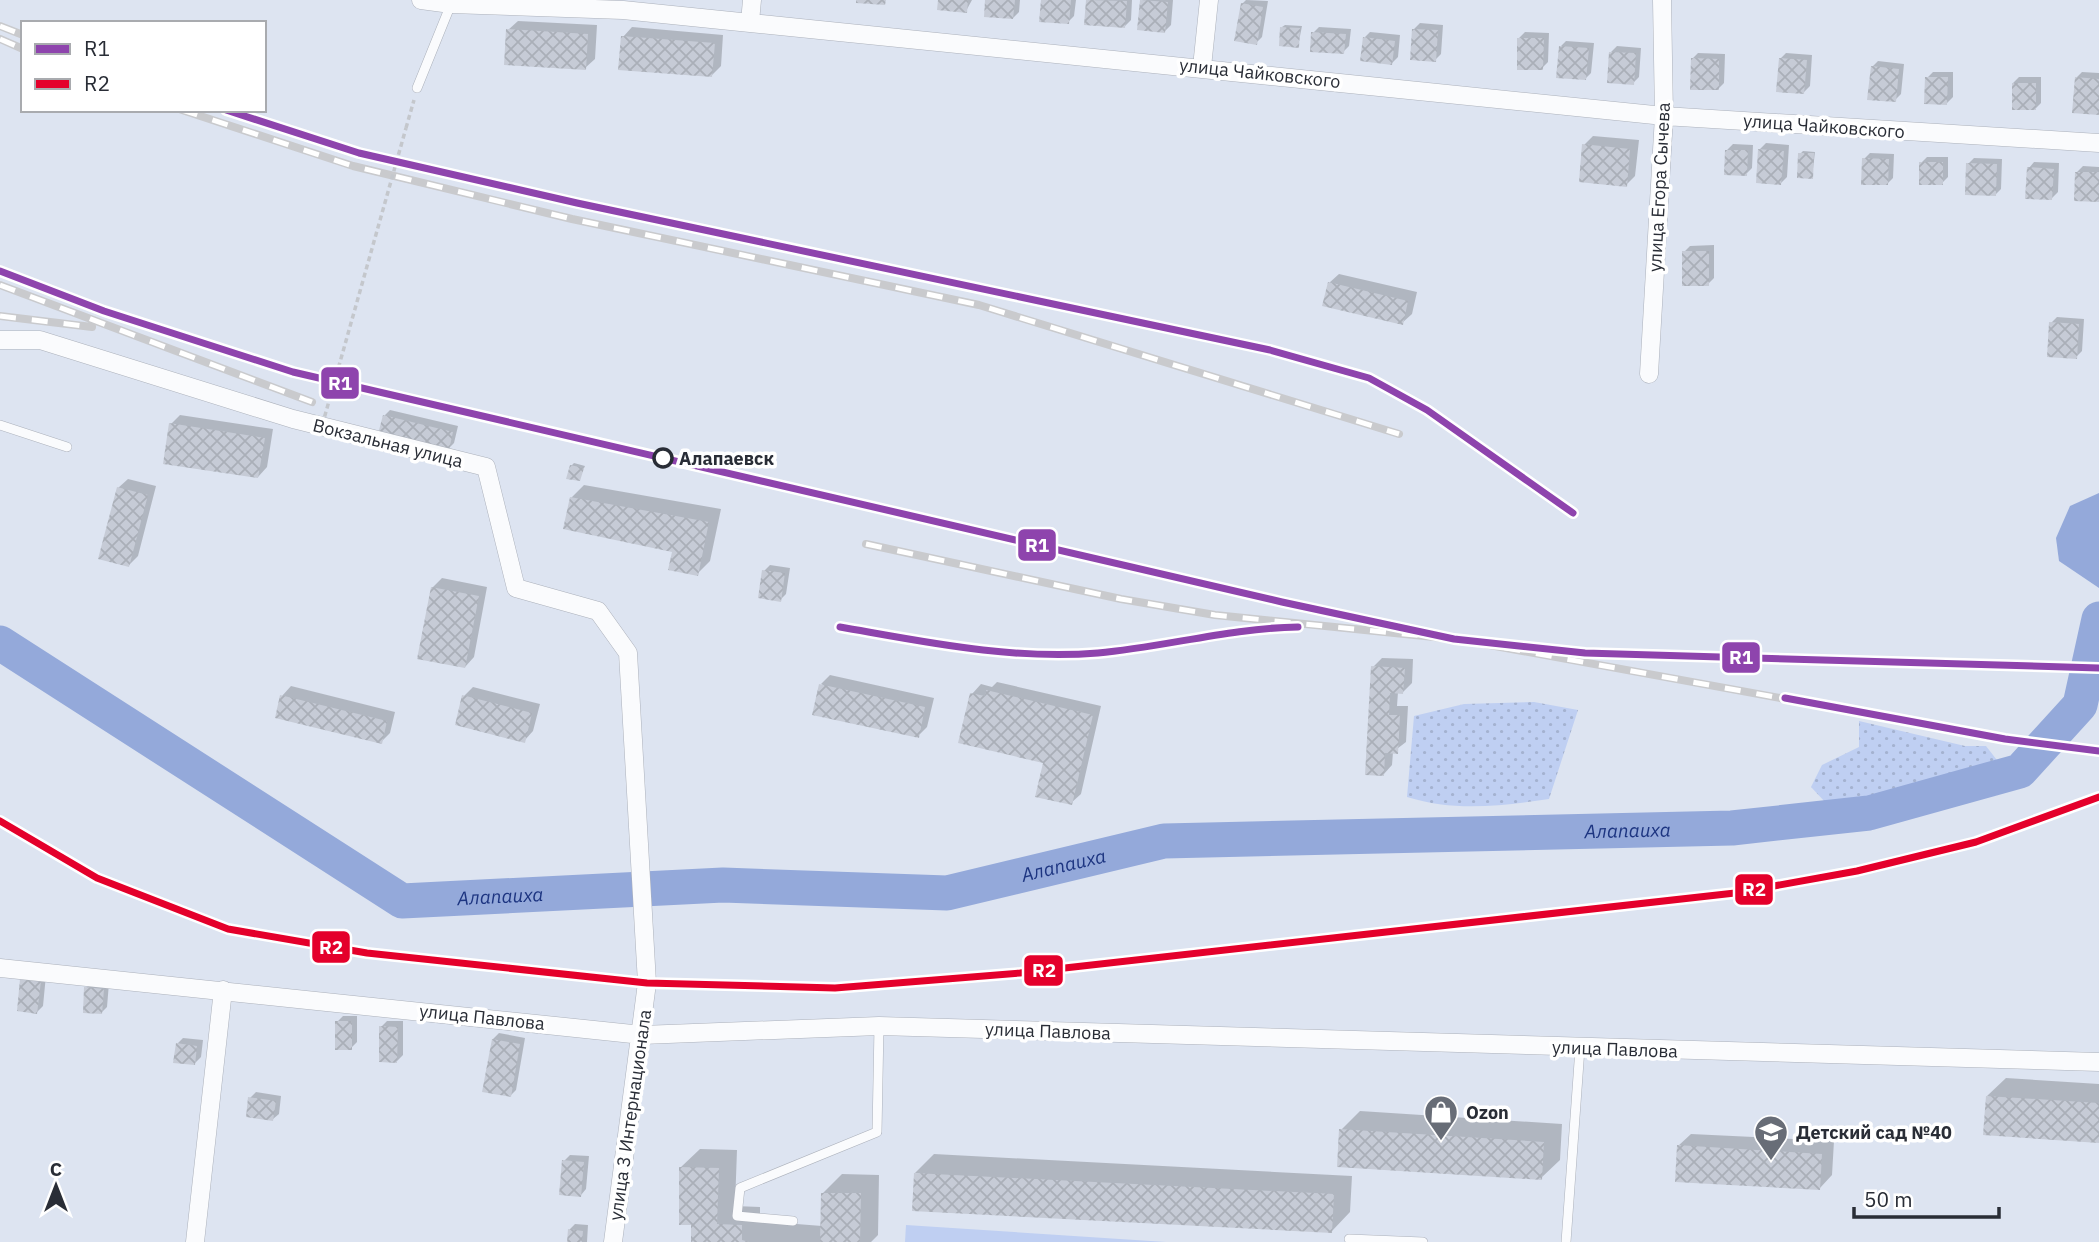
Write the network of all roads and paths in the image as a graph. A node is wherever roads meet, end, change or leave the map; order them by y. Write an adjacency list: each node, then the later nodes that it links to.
1 (421, 0): 5 (street, улица Чайковского)
2 (752, 0): 6 (street)
3 (1209, 0): 7 (street)
4 (1662, 0): 9 (street, улица Егора Сычева)
5 (451, 4): 6 (street, улица Чайковского); 8 (lane)
6 (750, 22): 7 (street, улица Чайковского)
7 (1202, 67): 9 (street, улица Чайковского)
8 (417, 88): 14 (path, bridge)
9 (1664, 116): 10 (street, улица Чайковского); 12 (street, улица Егора Сычева)
10 (2099, 144)
11 (1, 343): 16 (street, Вокзальная улица)
12 (1649, 374)
13 (0, 425): 15 (lane)
14 (320, 433)
15 (67, 447)
16 (641, 862): 20 (street, улица 3 Интернационала)
17 (0, 968): 18 (street, улица Павлова)
18 (223, 990): 20 (street, улица Павлова); 25 (street)
19 (878, 1026): 20 (street, улица Павлова); 21 (street, улица Павлова); 23 (lane)
20 (642, 1035): 26 (street, улица 3 Интернационала)
21 (1580, 1048): 22 (street, улица Павлова); 28 (lane)
22 (2099, 1062)
23 (793, 1221)
24 (1349, 1239): 27 (lane)
25 (195, 1242)
26 (613, 1242)
27 (1423, 1242)
28 (1566, 1242)

